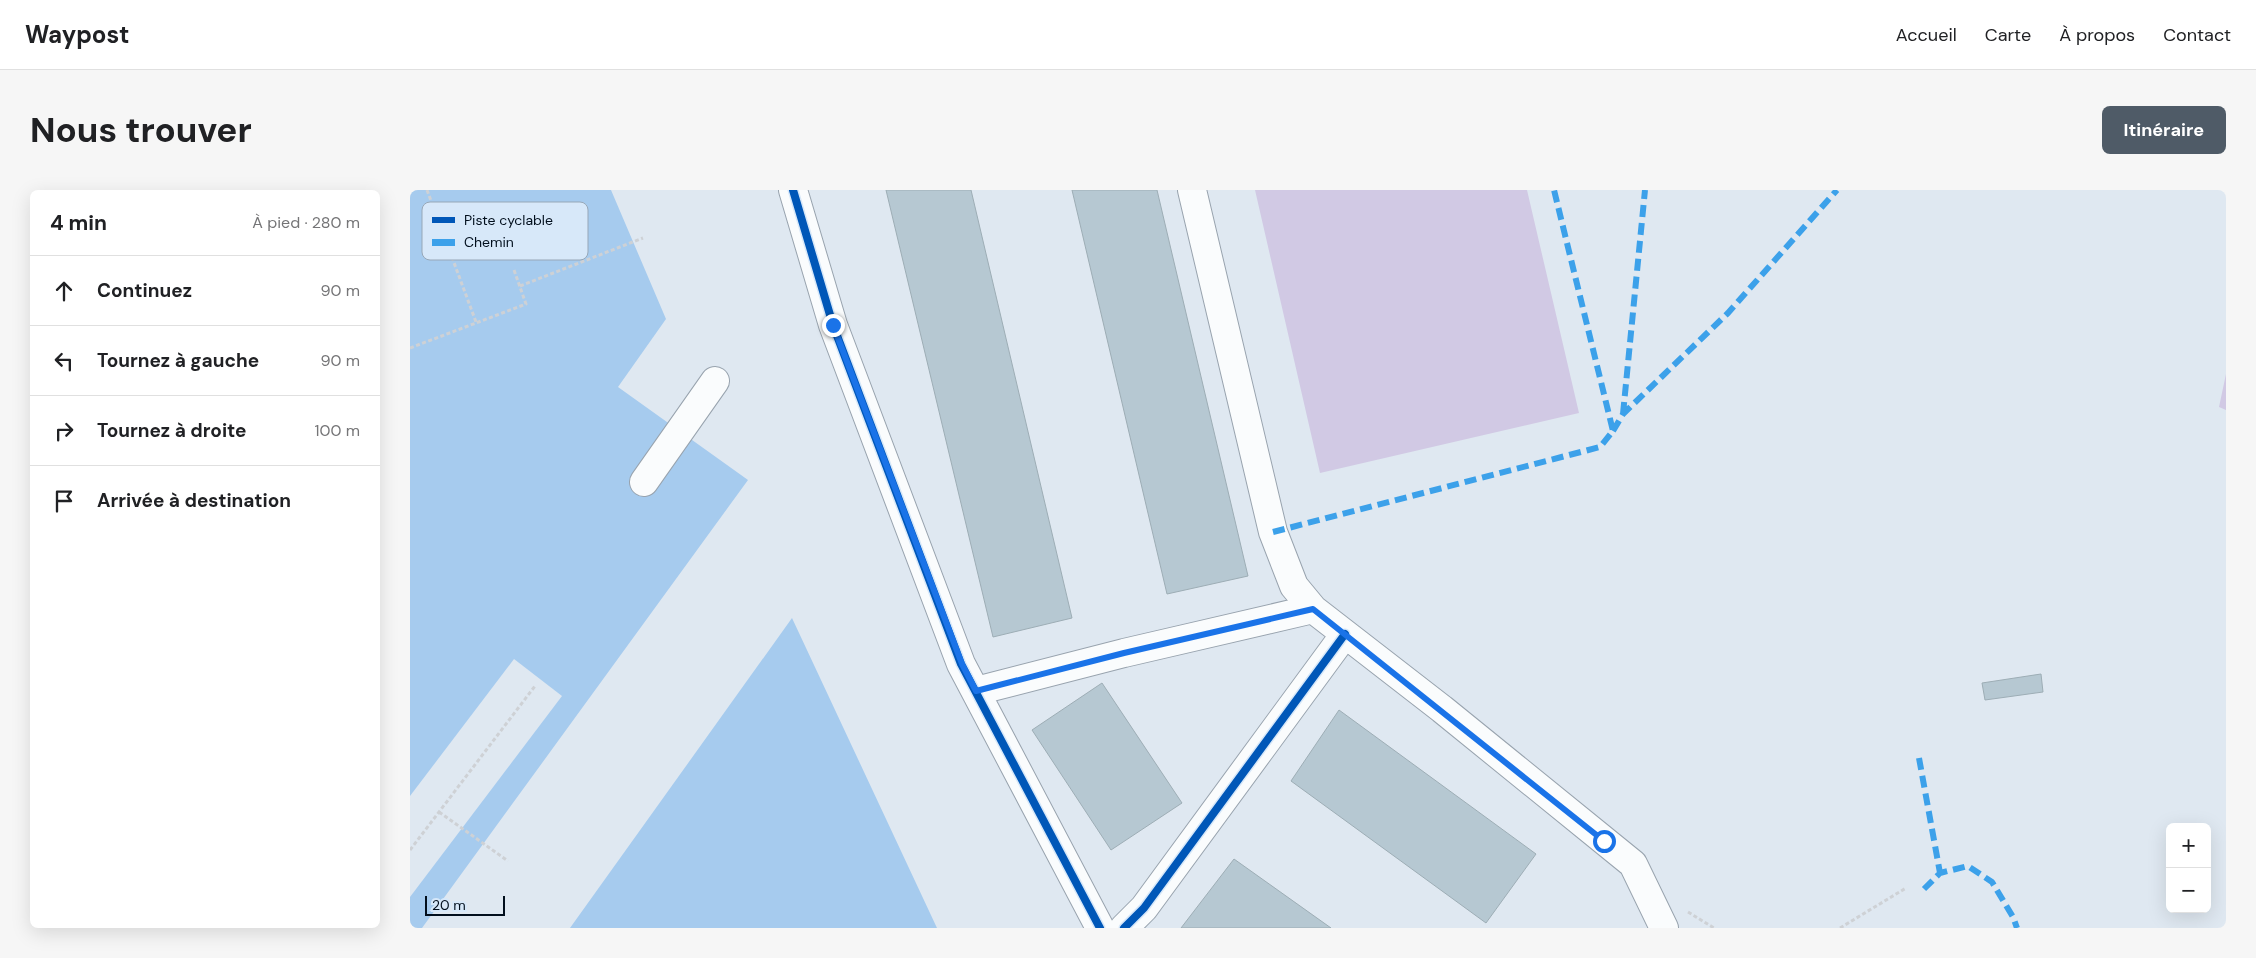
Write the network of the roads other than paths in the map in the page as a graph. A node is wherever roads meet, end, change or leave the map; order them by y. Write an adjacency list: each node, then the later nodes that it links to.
1 (793, 190): 7 (street)
2 (1192, 190): 5 (street)
3 (716, 381): 4 (street)
4 (644, 482)
5 (1313, 609): 6 (street); 7 (street)
6 (1345, 634): 9 (street); 10 (street)
7 (976, 691): 8 (street)
8 (1100, 928)
9 (1124, 928)
10 (1664, 928)

